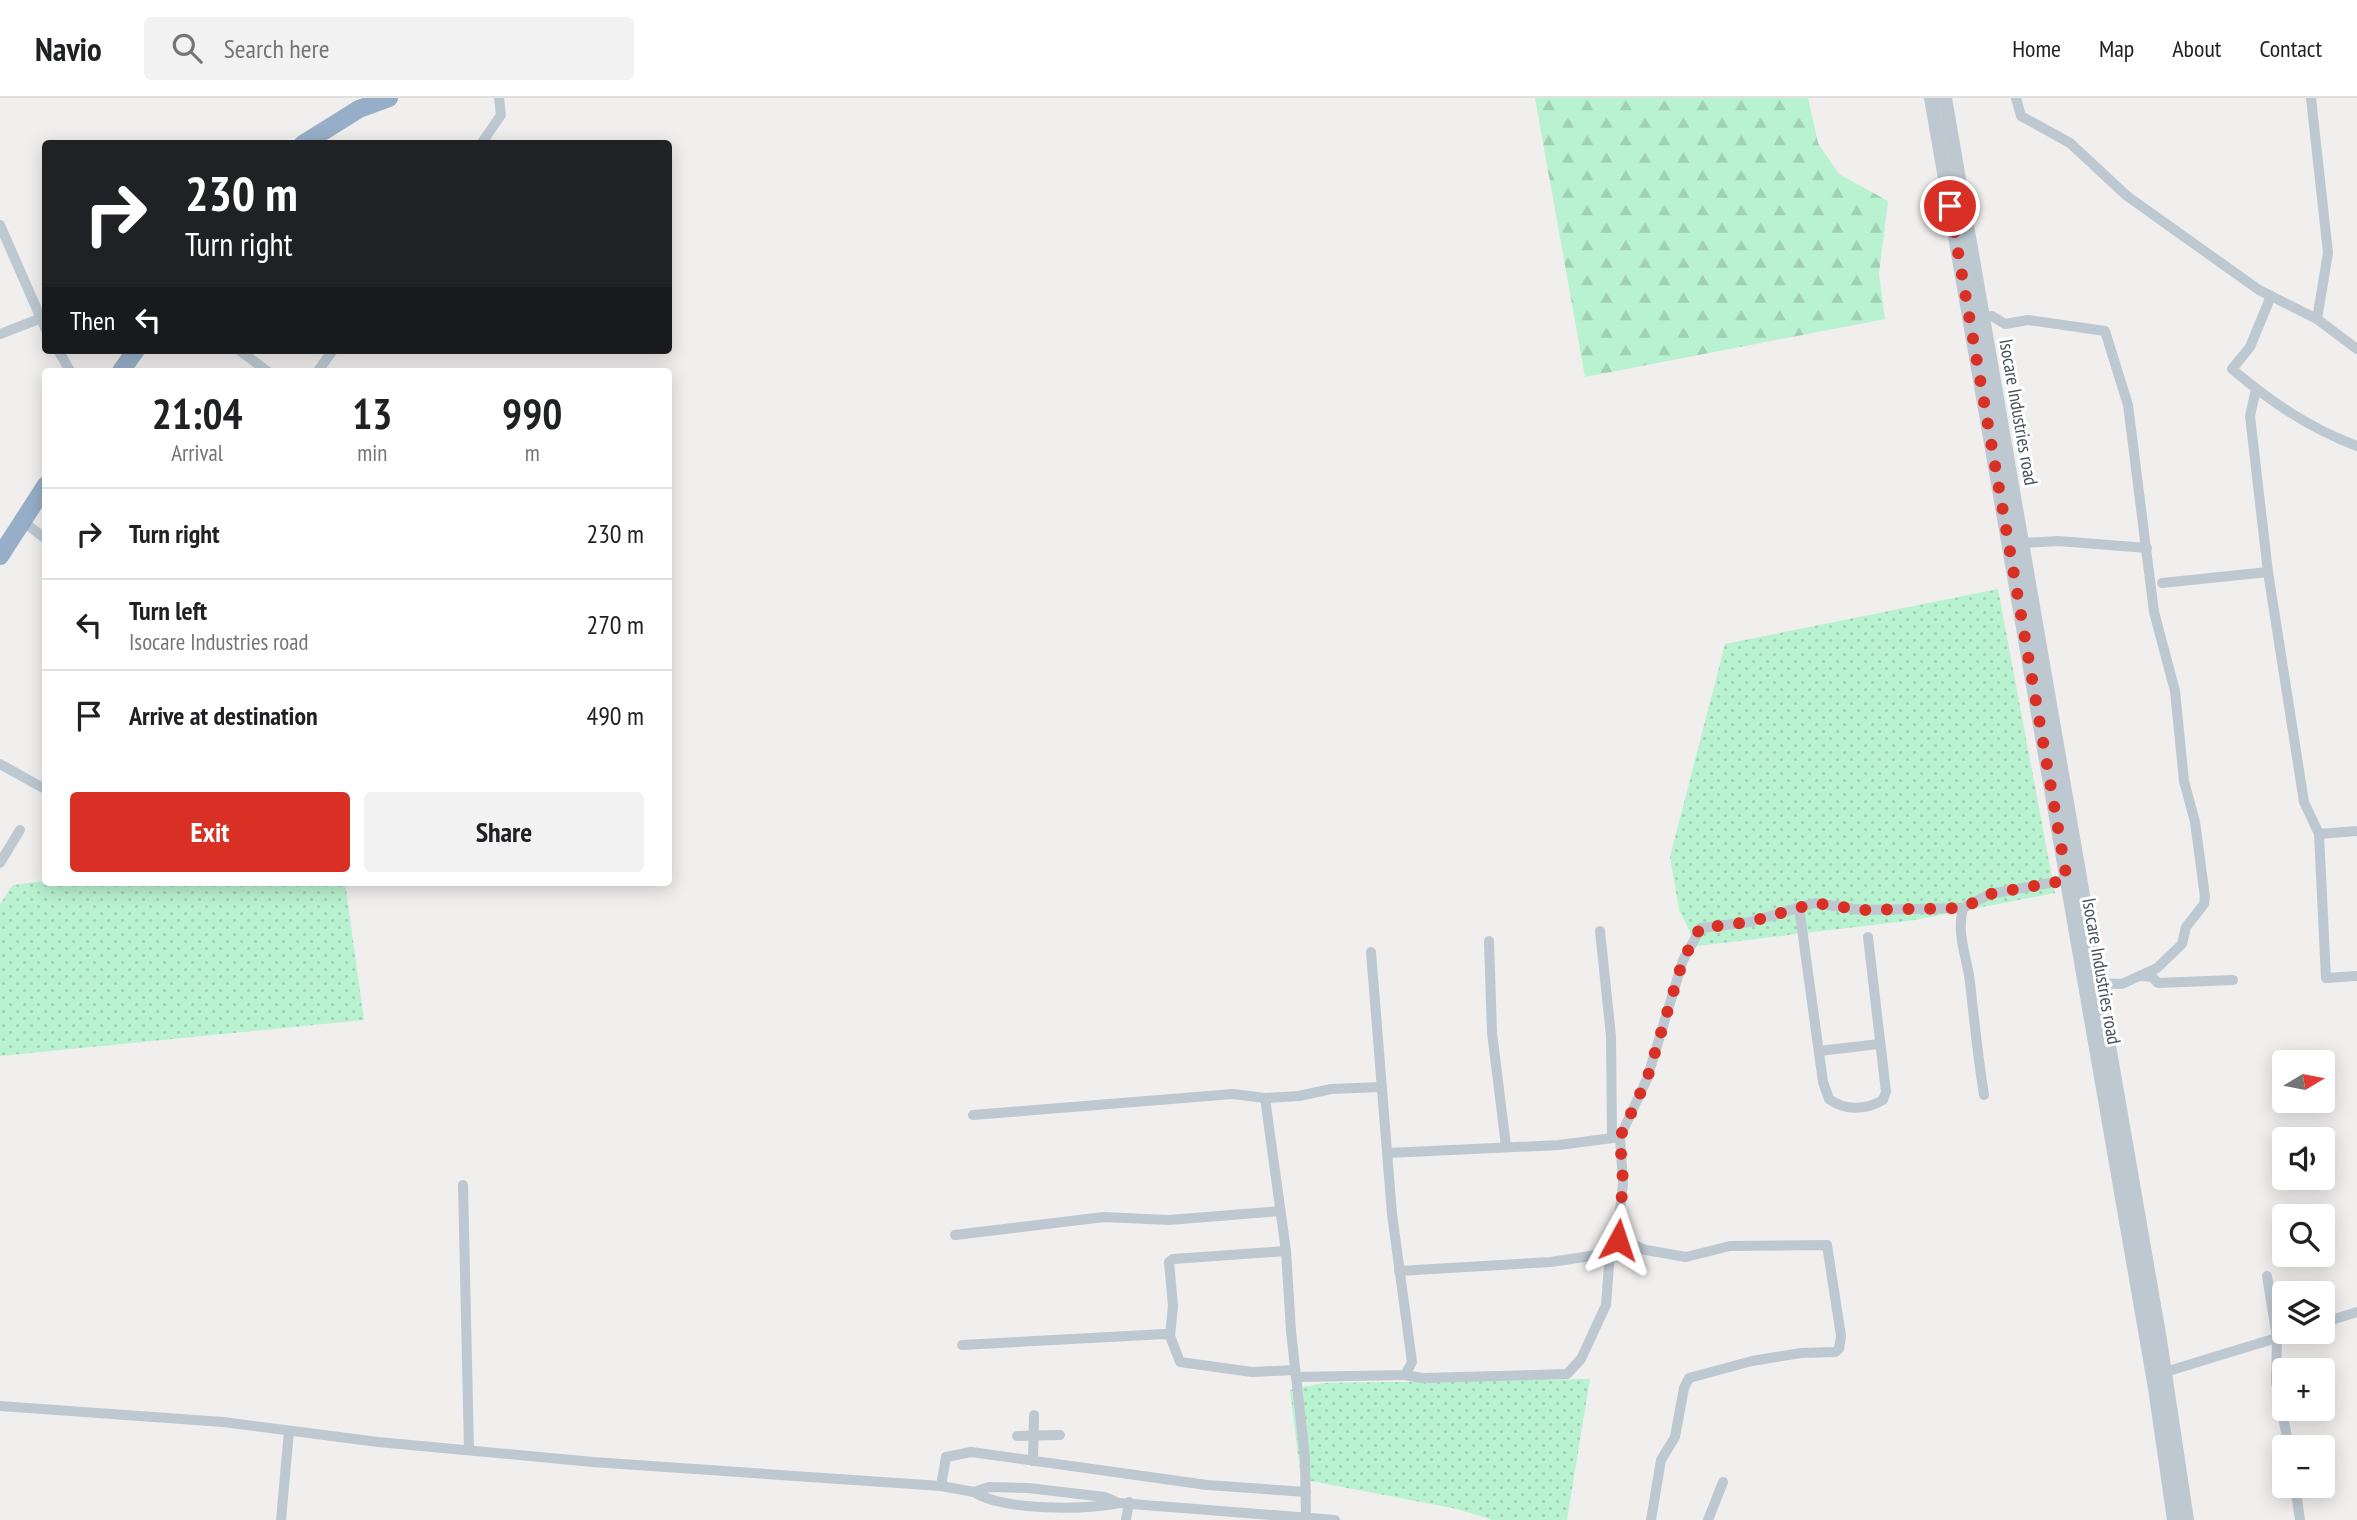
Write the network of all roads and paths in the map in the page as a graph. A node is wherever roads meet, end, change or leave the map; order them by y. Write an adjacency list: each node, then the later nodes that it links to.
1 (389, 98): 7 (highway)
2 (499, 98): 8 (street)
3 (1931, 98): 10 (street, Isocare Industries road)
4 (1945, 98): 10 (street, Isocare Industries road)
5 (2016, 98): 11 (street)
6 (2311, 98): 13 (street)
7 (309, 140)
8 (484, 140)
9 (0, 225): 14 (street)
10 (1970, 286): 12 (street, Isocare Industries road); 35 (street, Isocare Industries road)
11 (2271, 296): 13 (street); 19 (street)
12 (1983, 317): 24 (street, Isocare Industries road); 25 (street)
13 (2316, 319): 16 (street)
14 (42, 325): 15 (street)
15 (0, 334)
16 (2357, 349)
17 (244, 354): 18 (street)
18 (263, 368)
19 (2256, 389): 20 (street); 27 (street)
20 (2357, 446)
21 (42, 491): 22 (highway)
22 (22, 521): 23 (street); 26 (highway)
23 (42, 536)
24 (2022, 543): 25 (street); 35 (street, Isocare Industries road)
25 (2147, 548): 42 (street)
26 (0, 556)
27 (2268, 572): 28 (street); 33 (street)
28 (2162, 583)
29 (0, 764): 30 (street)
30 (42, 787)
31 (20, 830): 34 (street)
32 (2357, 831): 33 (street)
33 (2319, 834): 43 (street)
34 (0, 863)
35 (2074, 879): 37 (street); 45 (street, Isocare Industries road)
36 (1799, 907): 37 (street); 47 (street); 52 (street)
37 (1963, 908): 49 (street)
38 (1600, 932): 52 (street)
39 (1868, 937): 46 (street)
40 (1489, 941): 53 (street)
41 (1371, 952): 48 (street)
42 (2141, 976): 44 (street); 45 (street)
43 (2357, 976)
44 (2233, 980)
45 (2092, 983): 71 (street, Isocare Industries road); 94 (street, Isocare Industries road)
46 (1879, 1044): 47 (street); 47 (street)
47 (1819, 1051)
48 (1381, 1087): 50 (street); 54 (street)
49 (1984, 1095)
50 (1265, 1098): 51 (street); 56 (street)
51 (973, 1115)
52 (1616, 1137): 53 (street); 58 (street)
53 (1506, 1146): 54 (street)
54 (1388, 1153): 61 (street)
55 (463, 1185): 80 (street)
56 (1280, 1211): 57 (street); 59 (street)
57 (955, 1235)
58 (1618, 1240): 60 (street); 92 (street)
59 (1286, 1251): 66 (street); 70 (street)
60 (1610, 1253): 61 (street); 72 (street)
61 (1399, 1271): 72 (street)
62 (2267, 1276): 63 (street)
63 (2272, 1307)
64 (2357, 1312): 65 (street)
65 (2335, 1319)
66 (1170, 1336): 69 (street); 70 (street)
67 (2272, 1340): 71 (street)
68 (2277, 1344): 78 (street)
69 (962, 1345)
70 (1296, 1373): 72 (street); 85 (street)
71 (2165, 1373): 95 (street, Isocare Industries road)
72 (1405, 1376)
73 (0, 1406): 75 (street)
74 (1034, 1415): 76 (street)
75 (289, 1431): 80 (street); 89 (street)
76 (1034, 1434): 77 (street); 79 (street); 81 (street)
77 (1060, 1435)
78 (2287, 1435)
79 (1017, 1436)
80 (469, 1450): 83 (street)
81 (1033, 1461): 83 (street); 85 (street)
82 (1723, 1482): 93 (street)
83 (941, 1486): 84 (street)
84 (974, 1492): 87 (street); 87 (street)
85 (1306, 1492): 88 (street)
86 (2297, 1498): 96 (street)
87 (1124, 1503): 88 (street); 90 (street)
88 (1306, 1517): 91 (street)
89 (281, 1520)
90 (1126, 1520)
91 (1335, 1520)
92 (1651, 1520)
93 (1708, 1520)
94 (2174, 1520)
95 (2187, 1520)
96 (2300, 1520)

